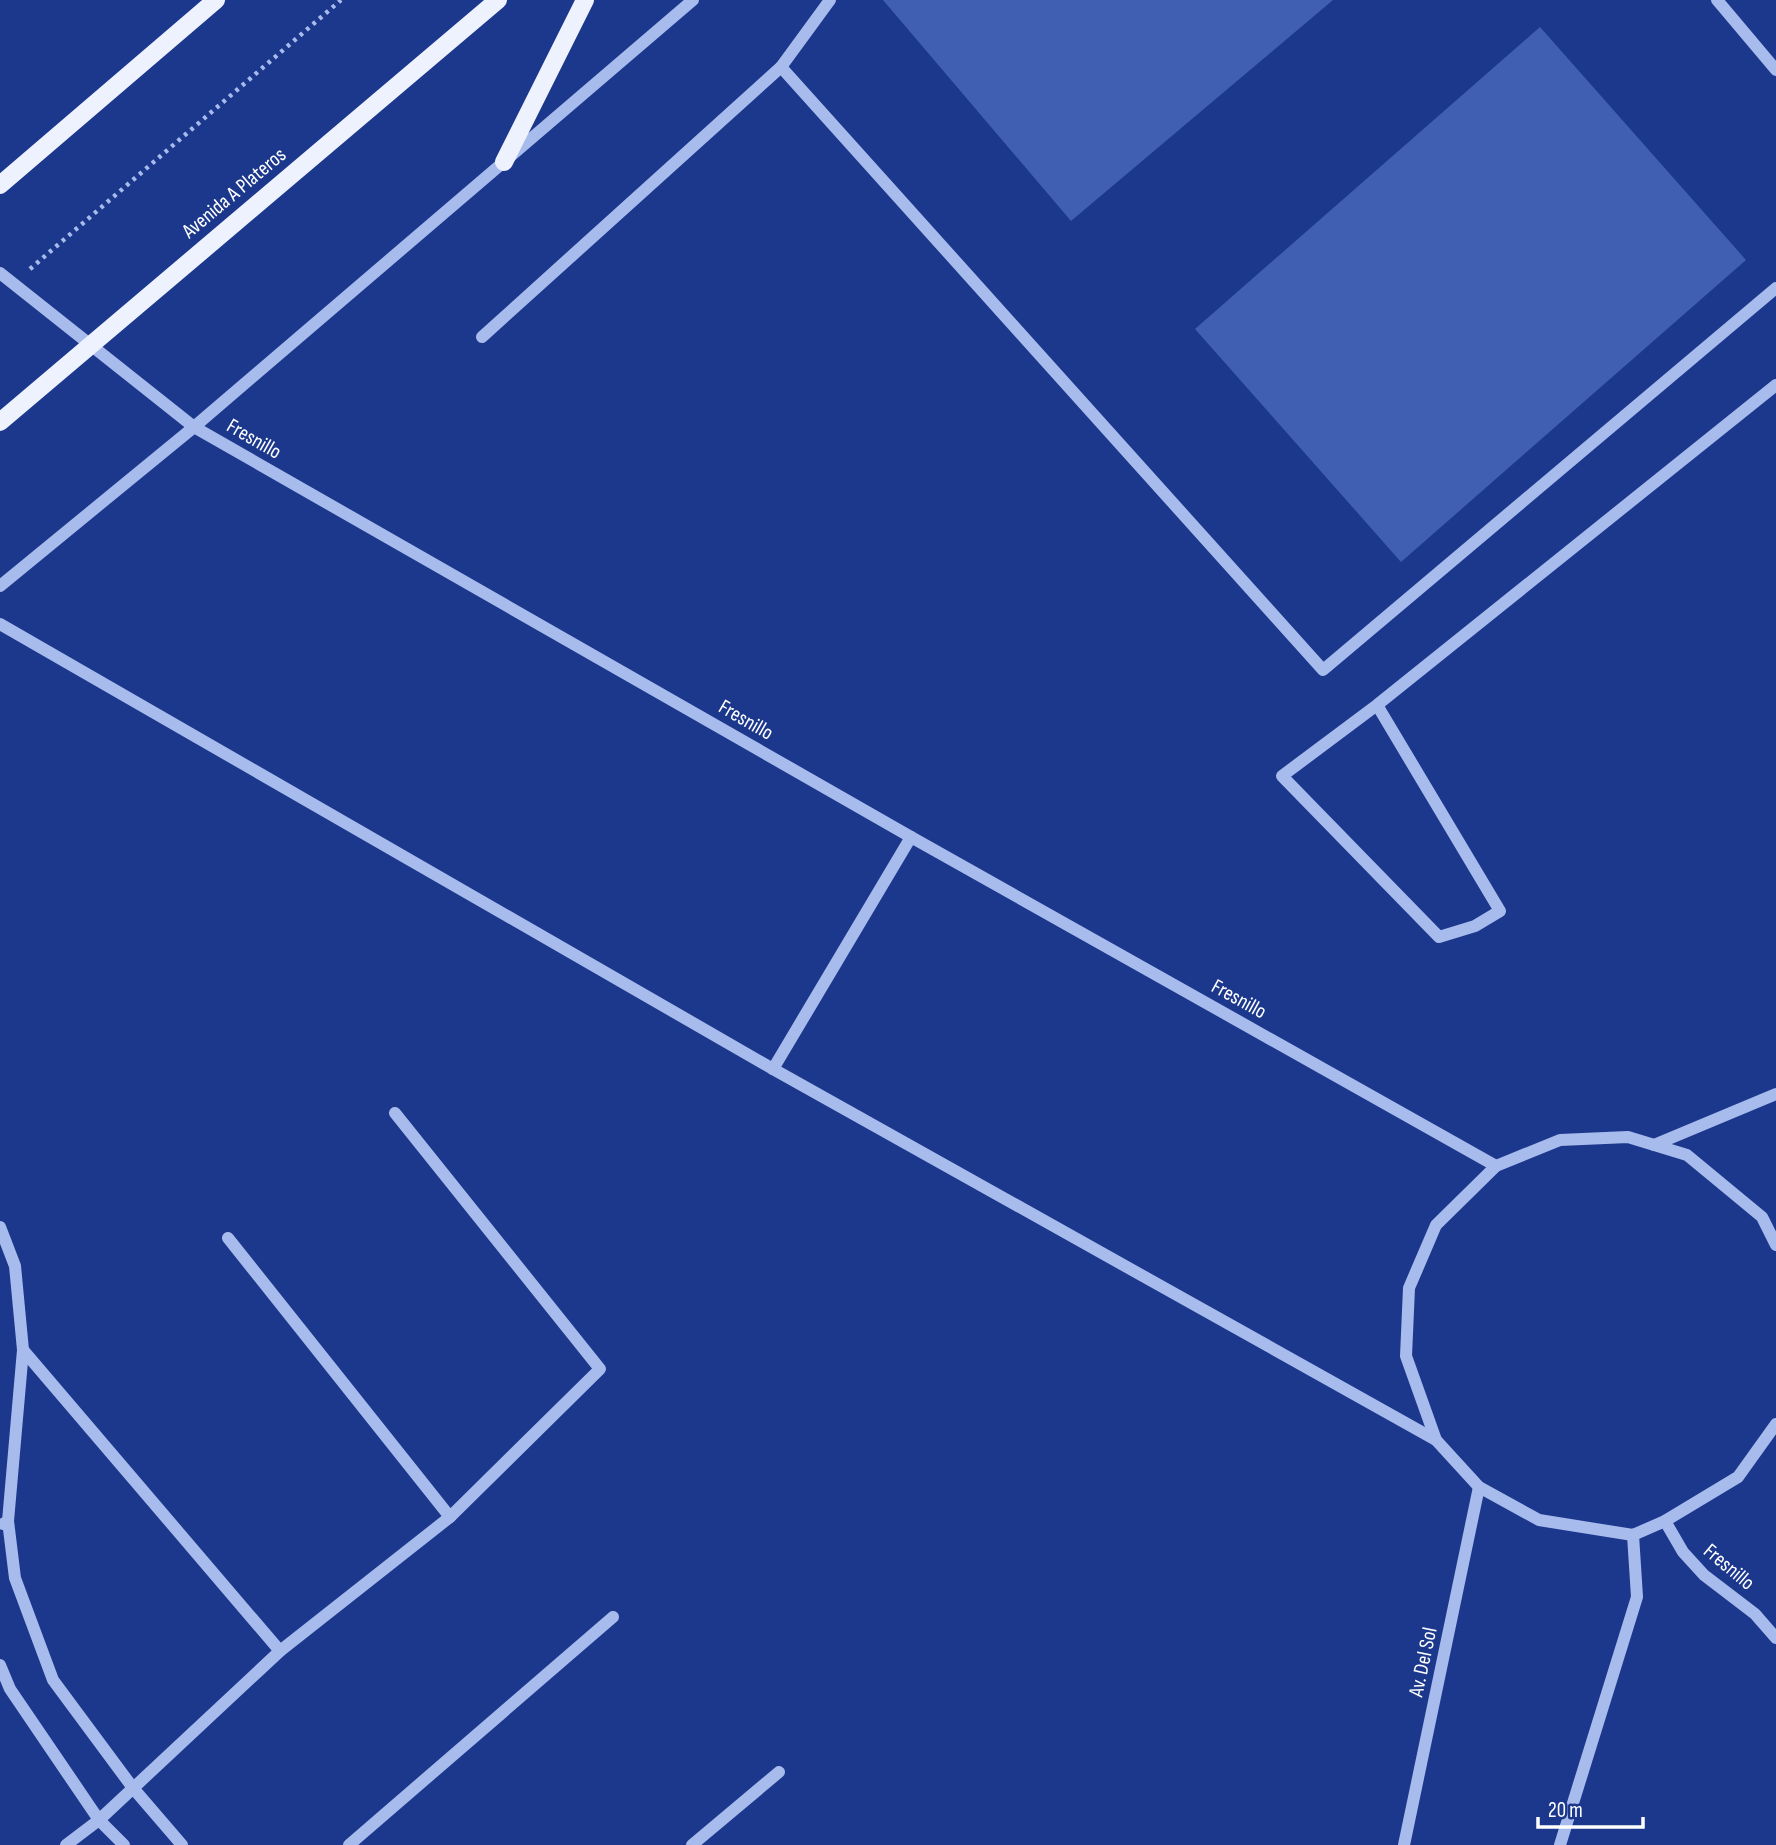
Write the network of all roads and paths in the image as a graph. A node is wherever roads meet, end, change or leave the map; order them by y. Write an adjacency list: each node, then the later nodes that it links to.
1 (216, 0): 11 (main road)
2 (341, 0): 13 (path)
3 (498, 0): 16 (main road, Avenida A Plateros)
4 (585, 0): 10 (main road)
5 (693, 0): 10 (street)
6 (830, 0): 8 (street)
7 (1717, 0): 9 (street)
8 (781, 68): 14 (street); 15 (street)
9 (1776, 70)
10 (504, 162): 19 (street)
11 (0, 185)
12 (0, 274): 13 (street, Fresnillo)
13 (13, 284): 16 (street, Fresnillo)
14 (1776, 288)
15 (482, 337)
16 (89, 345): 18 (main road, Avenida A Plateros); 19 (street, Fresnillo)
17 (1776, 385): 22 (street)
18 (0, 422)
19 (194, 427): 20 (street); 23 (street, Fresnillo)
20 (0, 586)
21 (0, 624): 24 (street)
22 (1377, 705): 22 (street)
23 (911, 837): 24 (street); 28 (street, Fresnillo)
24 (772, 1069): 34 (street)
25 (1776, 1094): 27 (street)
26 (395, 1112): 37 (street)
27 (1654, 1145): 28 (street); 31 (street)
28 (1496, 1166): 34 (street)
29 (0, 1227): 32 (street)
30 (228, 1238): 37 (street)
31 (1776, 1245)
32 (23, 1350): 35 (street); 43 (street)
33 (1776, 1424): 38 (street)
34 (1436, 1440): 36 (street)
35 (6, 1479): 39 (street)
36 (1479, 1487): 40 (street); 53 (street, Av. Del Sol)
37 (450, 1517): 43 (street)
38 (1665, 1521): 40 (street); 42 (street, Fresnillo)
39 (4, 1524): 46 (street)
40 (1633, 1535): 54 (street)
41 (614, 1617): 51 (street)
42 (1776, 1638)
43 (280, 1651): 46 (street)
44 (0, 1665): 47 (street)
45 (779, 1772): 52 (street)
46 (133, 1788): 47 (street); 50 (street)
47 (99, 1820): 48 (street); 49 (street)
48 (66, 1845)
49 (124, 1845)
50 (182, 1845)
51 (349, 1845)
52 (692, 1845)
53 (1404, 1845)
54 (1560, 1845)

